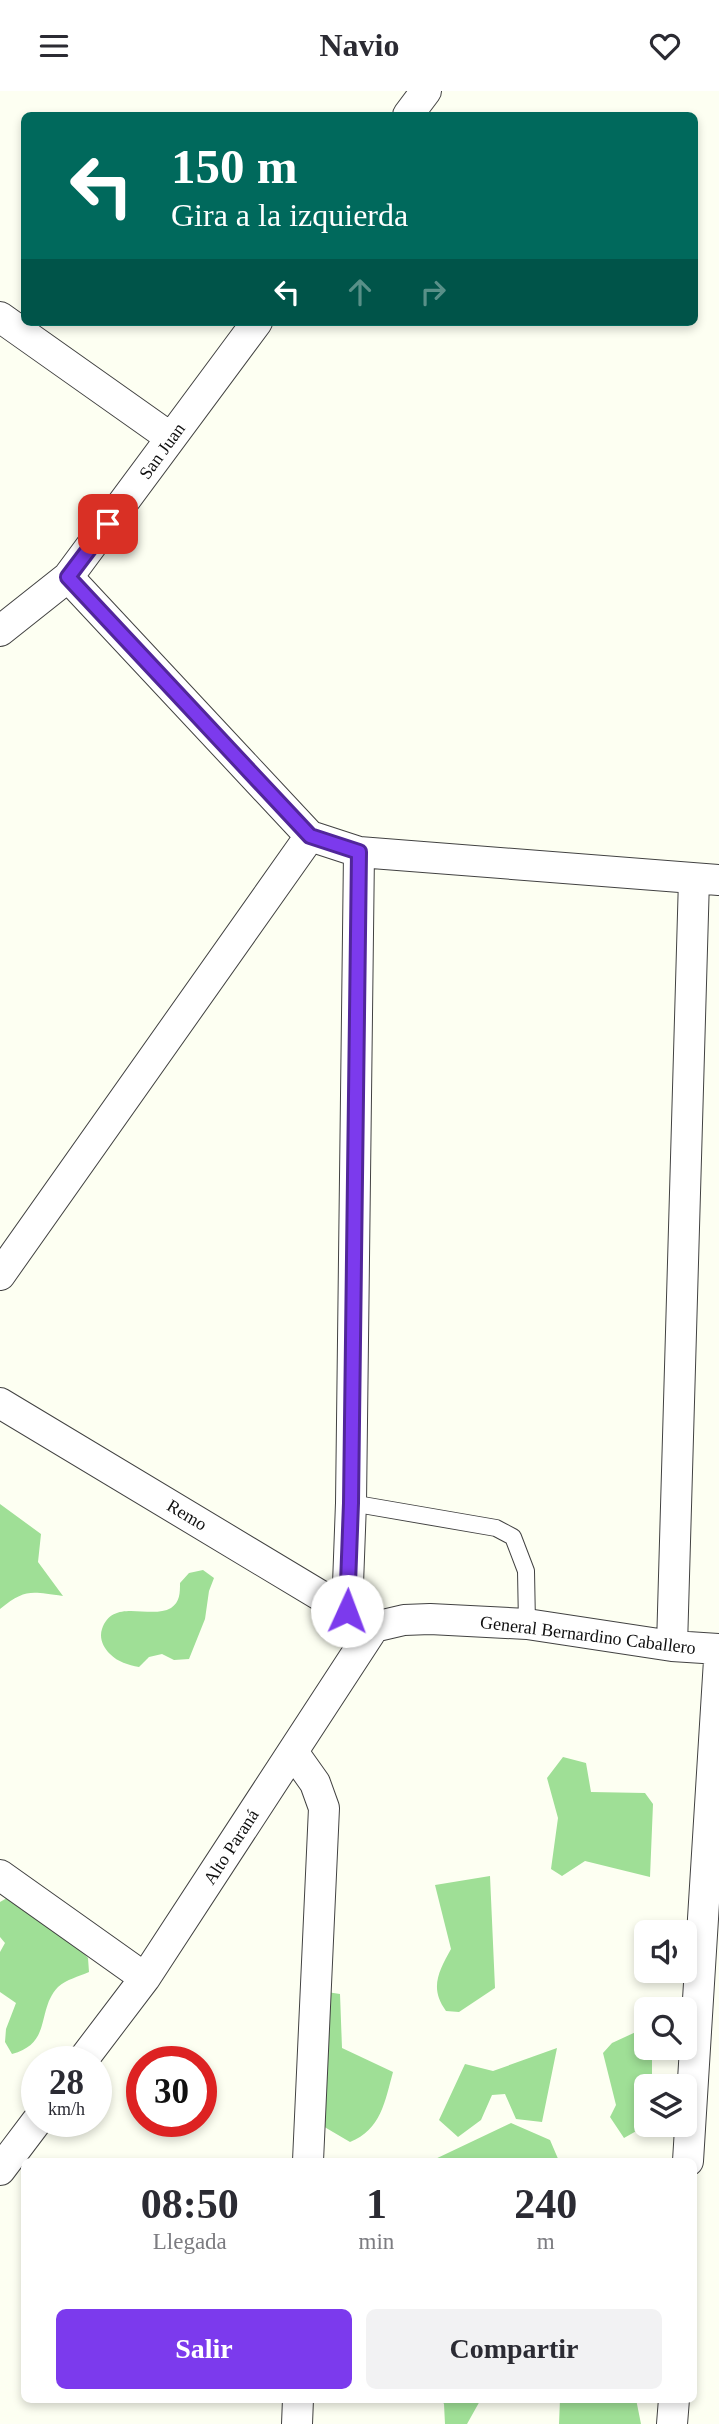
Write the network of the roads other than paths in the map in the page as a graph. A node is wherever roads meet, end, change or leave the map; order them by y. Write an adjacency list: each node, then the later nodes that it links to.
1 (426, 91): 2 (street)
2 (410, 112)
3 (0, 317): 5 (street)
4 (254, 326): 5 (street, San Juan)
5 (171, 439): 6 (street, San Juan)
6 (68, 577): 7 (street, San Juan); 8 (street)
7 (0, 631)
8 (310, 836): 9 (street); 11 (street)
9 (359, 852): 10 (street); 13 (street)
10 (707, 879): 17 (street)
11 (0, 1275)
12 (0, 1403): 14 (street, Remo)
13 (351, 1503): 14 (street); 15 (lane)
14 (347, 1611): 16 (street, Remo)
15 (527, 1624): 16 (street, General Bernardino Caballero); 17 (street, General Bernardino Caballero)
16 (374, 1627): 20 (street, Alto Paraná)
17 (672, 1646): 18 (street, General Bernardino Caballero)
18 (719, 1649)
19 (719, 1660): 26 (street)
20 (293, 1752): 22 (street, Alto Paraná); 25 (street)
21 (0, 1875): 22 (street)
22 (145, 1978): 23 (street, Alto Paraná)
23 (93, 2046)
24 (25, 2137): 27 (street)
25 (309, 2158)
26 (688, 2158)
27 (0, 2170)
28 (298, 2403): 30 (street)
29 (674, 2403): 31 (street)
30 (297, 2424)
31 (672, 2424)

